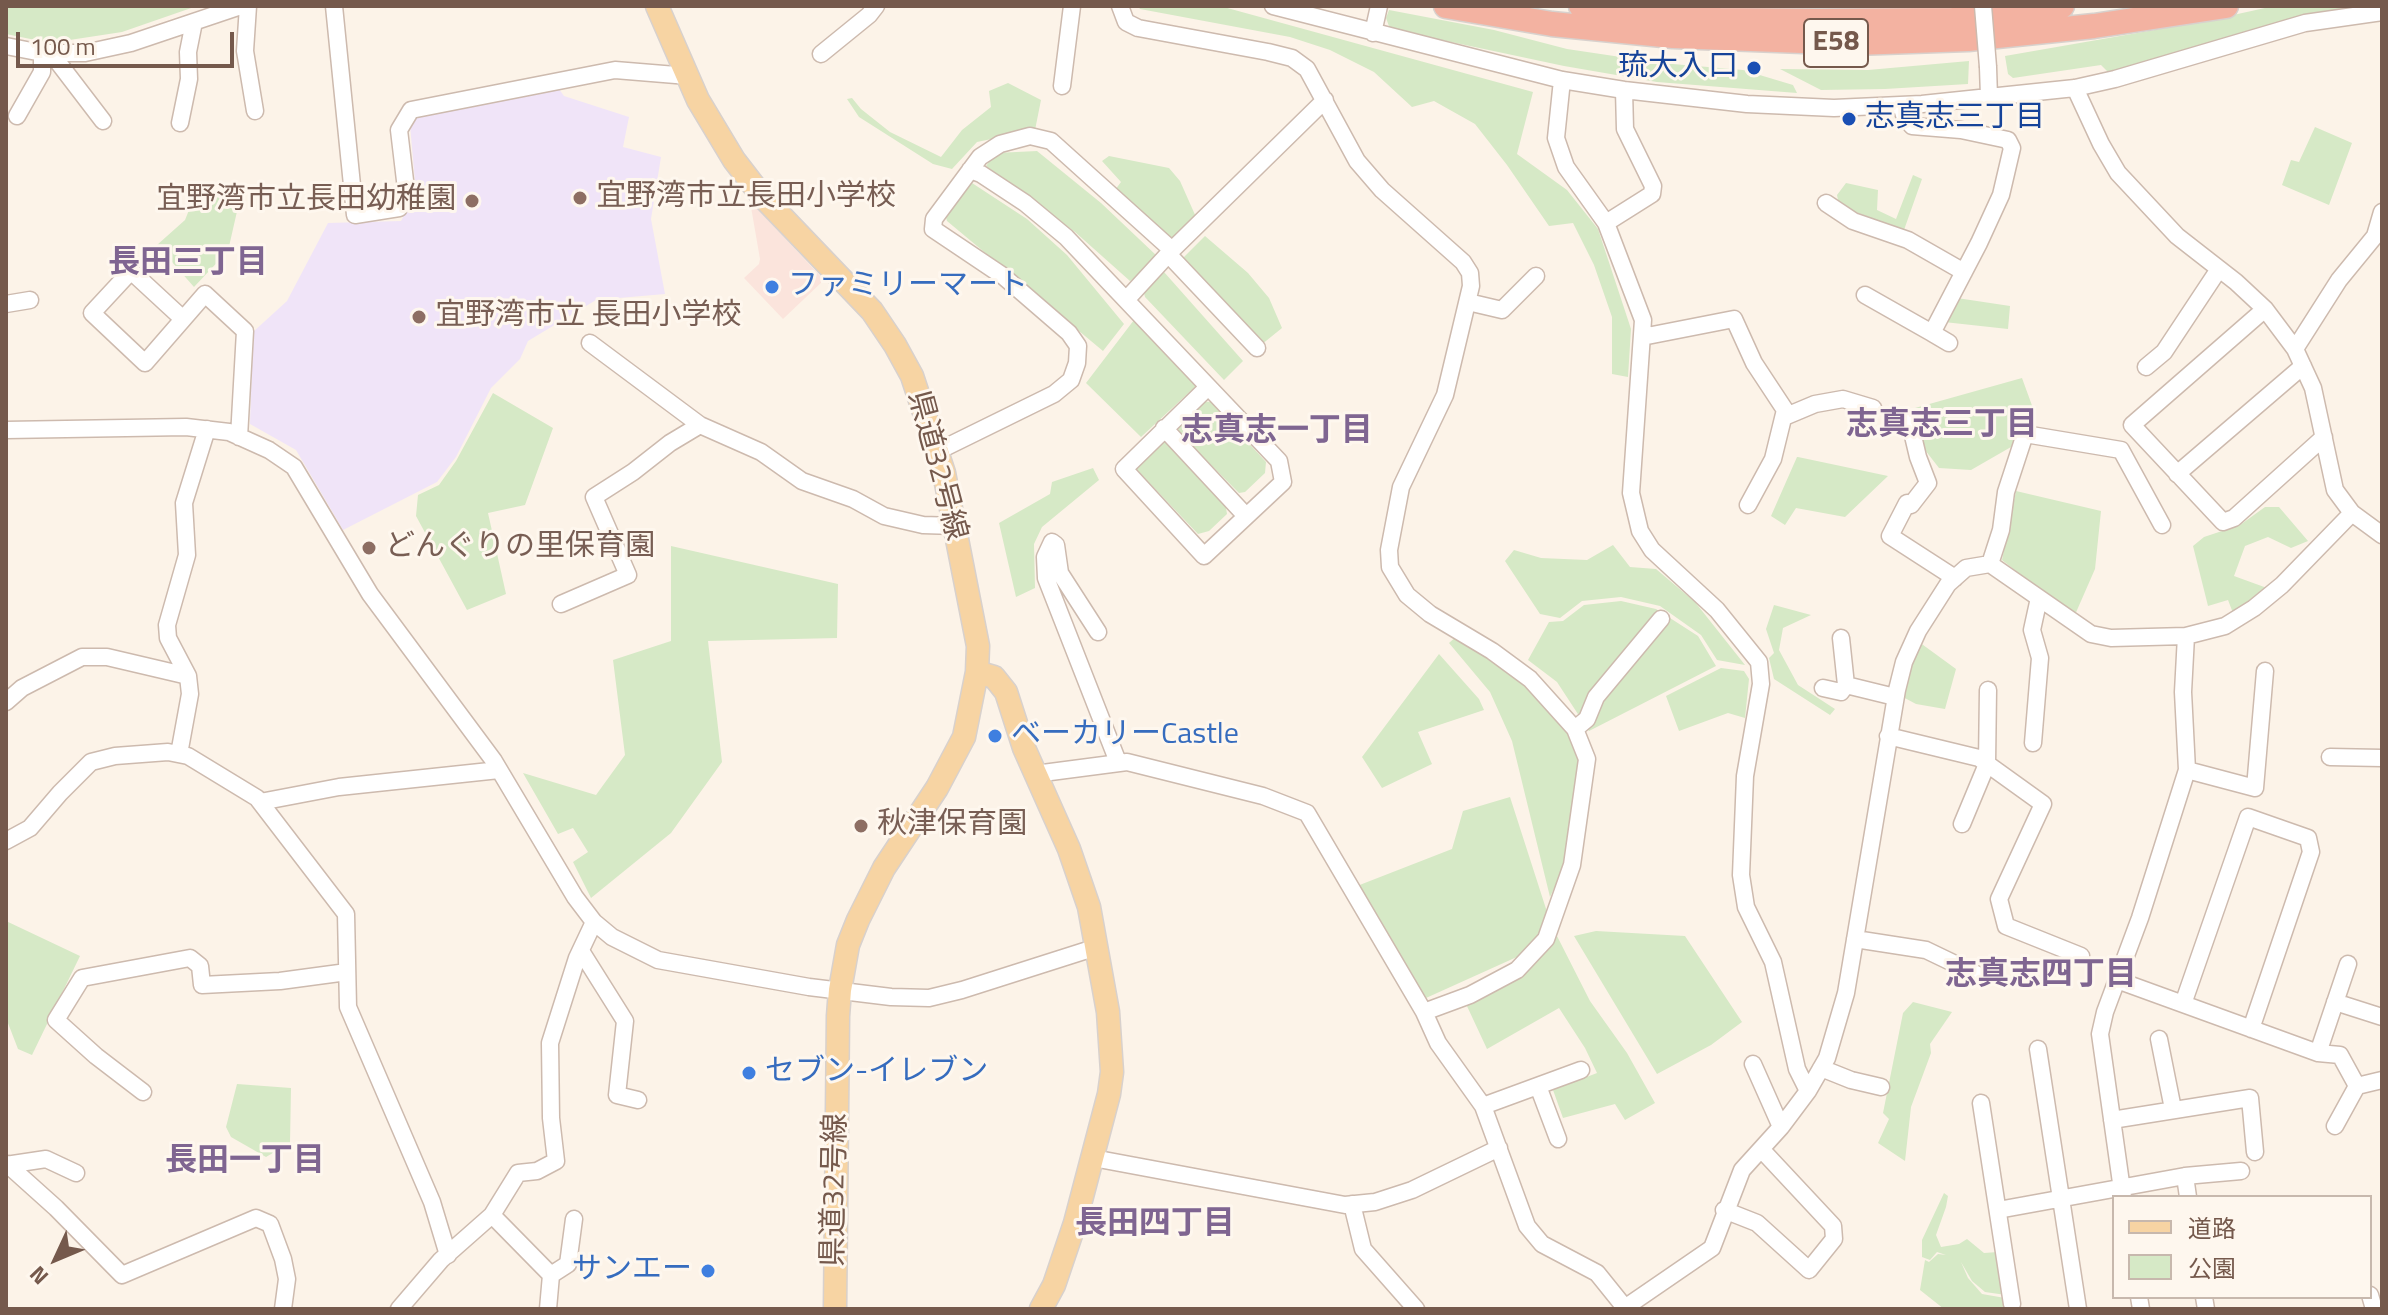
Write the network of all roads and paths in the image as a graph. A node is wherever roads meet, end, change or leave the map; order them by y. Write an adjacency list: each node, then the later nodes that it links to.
1 (241, 6): 16 (street)
2 (248, 6): 29 (street)
3 (334, 6): 21 (street)
4 (657, 6): 21 (main road, 県道32号線)
5 (876, 6): 20 (street)
6 (1072, 6): 23 (street)
7 (1120, 6): 27 (street)
8 (1273, 6): 17 (street)
9 (1379, 6): 17 (street)
10 (1446, 6): 14 (highway, E58)
11 (1581, 6): 13 (highway, E58)
12 (1983, 6): 26 (street, bridge)
13 (2062, 6)
14 (2226, 6)
15 (2382, 12): 24 (street)
16 (194, 22): 19 (street); 32 (street)
17 (1374, 28): 22 (street)
18 (6, 46): 19 (street)
19 (46, 53): 30 (street); 31 (street)
20 (821, 54)
21 (688, 76): 66 (main road, 県道32号線)
22 (1562, 80): 25 (street); 36 (street)
23 (1062, 86)
24 (2075, 88): 26 (street); 38 (street)
25 (1624, 90): 28 (street); 36 (street)
26 (1989, 97): 28 (street)
27 (1325, 100): 37 (street); 44 (street)
28 (1901, 105): 39 (street)
29 (255, 111)
30 (17, 116)
31 (103, 121)
32 (180, 123)
33 (970, 170): 37 (street); 43 (street); 66 (street)
34 (1826, 203): 39 (street)
35 (2382, 212): 53 (street)
36 (1606, 223): 49 (street)
37 (1170, 252): 43 (street); 52 (street)
38 (2219, 269): 46 (street); 55 (street)
39 (1964, 272): 48 (street)
40 (1536, 276): 44 (street)
41 (1865, 295): 48 (street)
42 (30, 300): 45 (street)
43 (1126, 300): 56 (street)
44 (1468, 302): 90 (street)
45 (6, 304)
46 (2265, 309): 53 (street); 67 (street)
47 (183, 319): 47 (street); 64 (street)
48 (1932, 333): 51 (street)
49 (1642, 337): 58 (street); 131 (street)
50 (590, 343): 60 (street)
51 (1949, 343)
52 (1257, 348)
53 (2295, 349): 54 (street)
54 (2303, 366): 65 (street); 67 (street)
55 (2146, 367)
56 (1208, 387): 61 (street); 70 (street)
57 (1873, 408): 58 (street)
58 (1784, 417): 68 (street)
59 (1909, 419): 75 (street)
60 (700, 425): 72 (street); 77 (street)
61 (1164, 428): 70 (street); 70 (street)
62 (207, 429): 63 (street); 64 (street); 84 (street)
63 (6, 430)
64 (239, 437): 98 (street)
65 (2324, 437): 67 (street); 69 (street)
66 (938, 451): 72 (main road, 県道32号線)
67 (2177, 474)
68 (1748, 505)
69 (2352, 513): 73 (street); 80 (street)
70 (1246, 516)
71 (2162, 525): 74 (street)
72 (955, 526): 83 (main road, 県道32号線)
73 (2382, 535)
74 (1990, 564): 75 (street); 76 (street)
75 (1955, 578): 88 (street)
76 (2039, 598): 80 (street); 92 (street)
77 (561, 604)
78 (1661, 619): 90 (street)
79 (1098, 632): 96 (street)
80 (2186, 636): 99 (street)
81 (1841, 638): 85 (street)
82 (2265, 671): 101 (street)
83 (977, 672): 100 (main road); 115 (main road, 県道32号線)
84 (188, 676): 89 (street); 93 (street)
85 (1846, 685): 86 (street); 88 (street)
86 (1823, 688)
87 (1988, 690): 97 (street)
88 (1895, 697): 91 (street)
89 (6, 702)
90 (1575, 729): 118 (street)
91 (1888, 736): 97 (street); 107 (street)
92 (2033, 743)
93 (179, 754): 102 (street); 105 (street)
94 (2330, 757): 95 (street)
95 (2382, 758)
96 (1118, 762): 100 (street); 118 (street)
97 (1987, 764): 104 (street); 110 (street)
98 (499, 770): 102 (street); 106 (street)
99 (2187, 770): 101 (street); 114 (street)
100 (1035, 774): 108 (main road)
101 (2255, 788): 103 (street)
102 (260, 802): 112 (street)
103 (2248, 817): 117 (street); 120 (street)
104 (1962, 824)
105 (6, 841)
106 (594, 922): 109 (street); 115 (street)
107 (1855, 939): 113 (street); 125 (street)
108 (1097, 947): 115 (street); 144 (main road)
109 (581, 951): 133 (street); 155 (street)
110 (2081, 956)
111 (2348, 964): 116 (street)
112 (347, 972): 132 (street); 157 (street)
113 (1976, 974)
114 (2117, 980): 117 (street); 137 (street)
115 (840, 990): 164 (main road, 県道32号線)
116 (2335, 1002): 119 (street); 123 (street)
117 (2183, 1004): 120 (street)
118 (1424, 1012): 135 (street)
119 (2382, 1017)
120 (2251, 1029): 123 (street)
121 (2159, 1039): 136 (street)
122 (2038, 1049): 151 (street)
123 (2318, 1053): 129 (street)
124 (1753, 1064): 139 (street)
125 (1821, 1068): 130 (street); 131 (street)
126 (1581, 1070): 128 (street)
127 (2382, 1080): 129 (street)
128 (1538, 1086): 135 (street); 140 (street)
129 (2357, 1086): 138 (street)
130 (1881, 1087)
131 (1808, 1091): 139 (street)
132 (143, 1092)
133 (638, 1100)
134 (1981, 1103): 154 (street)
135 (1483, 1106): 141 (street)
136 (2173, 1109): 137 (street); 143 (street)
137 (2112, 1120): 149 (street)
138 (2335, 1126)
139 (1781, 1127): 142 (street)
140 (1558, 1139)
141 (1499, 1148): 152 (street); 160 (street)
142 (1761, 1149): 153 (street); 153 (street)
143 (2255, 1152)
144 (1093, 1158): 152 (street); 165 (main road)
145 (6, 1164): 147 (street); 161 (street)
146 (2241, 1171): 148 (street)
147 (76, 1173)
148 (2185, 1176): 149 (street); 150 (street)
149 (2123, 1192): 151 (street)
150 (2188, 1195)
151 (2060, 1197): 154 (street); 167 (street)
152 (1352, 1204): 166 (street)
153 (1724, 1210): 160 (street)
154 (1998, 1210): 159 (street)
155 (492, 1215): 157 (street); 158 (street)
156 (574, 1219): 158 (street)
157 (448, 1255): 162 (street)
158 (551, 1275): 163 (street)
159 (2012, 1304)
160 (1626, 1308)
161 (283, 1309)
162 (399, 1309)
163 (548, 1309)
164 (835, 1309)
165 (1041, 1309)
166 (1416, 1309)
167 (2078, 1309)

